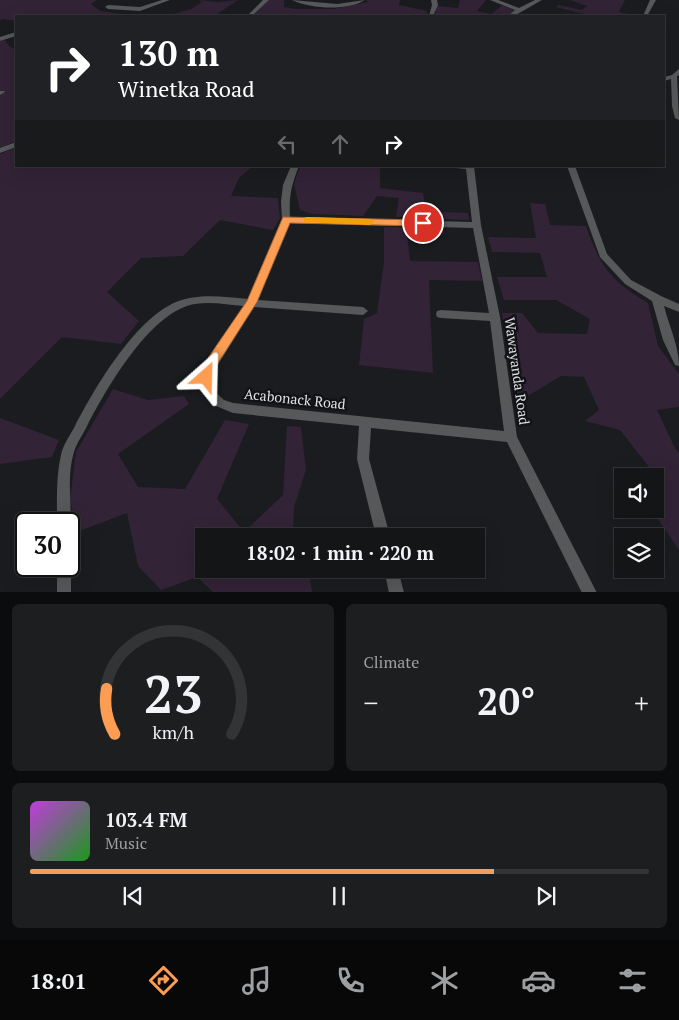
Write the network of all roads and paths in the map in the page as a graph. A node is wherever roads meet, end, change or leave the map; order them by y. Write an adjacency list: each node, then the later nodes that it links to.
1 (167, 0): 9 (street)
2 (266, 0): 11 (street)
3 (295, 0): 4 (street)
4 (362, 0)
5 (434, 0): 12 (street)
6 (492, 0): 10 (street)
7 (539, 0): 10 (street)
8 (653, 0): 14 (street)
9 (108, 7)
10 (519, 10): 13 (street)
11 (250, 15)
12 (431, 15)
13 (512, 15)
14 (646, 15)
15 (0, 31): 16 (street)
16 (15, 34)
17 (15, 34): 18 (street)
18 (0, 39)
19 (677, 73): 20 (street); 21 (street)
20 (665, 79)
21 (679, 118)
22 (15, 144): 23 (street)
23 (0, 151)
24 (294, 167): 27 (street, Acabonack Road)
25 (470, 167): 28 (street, Wawayanda Road)
26 (571, 167): 29 (street)
27 (286, 220): 28 (street); 30 (street, Acabonack Road)
28 (477, 225): 34 (street, Wawayanda Road)
29 (657, 299): 31 (street); 35 (street)
30 (252, 302): 32 (street); 36 (street, Acabonack Road); 38 (street)
31 (679, 308)
32 (363, 311)
33 (440, 314): 34 (street)
34 (495, 317): 37 (street, Wawayanda Road)
35 (679, 362)
36 (365, 422): 37 (street, Acabonack Road); 39 (street)
37 (511, 437): 44 (street, Wawayanda Road)
38 (64, 512)
39 (381, 528)
40 (64, 577): 42 (street)
41 (394, 578): 43 (street)
42 (64, 592)
43 (398, 592)
44 (590, 592)

